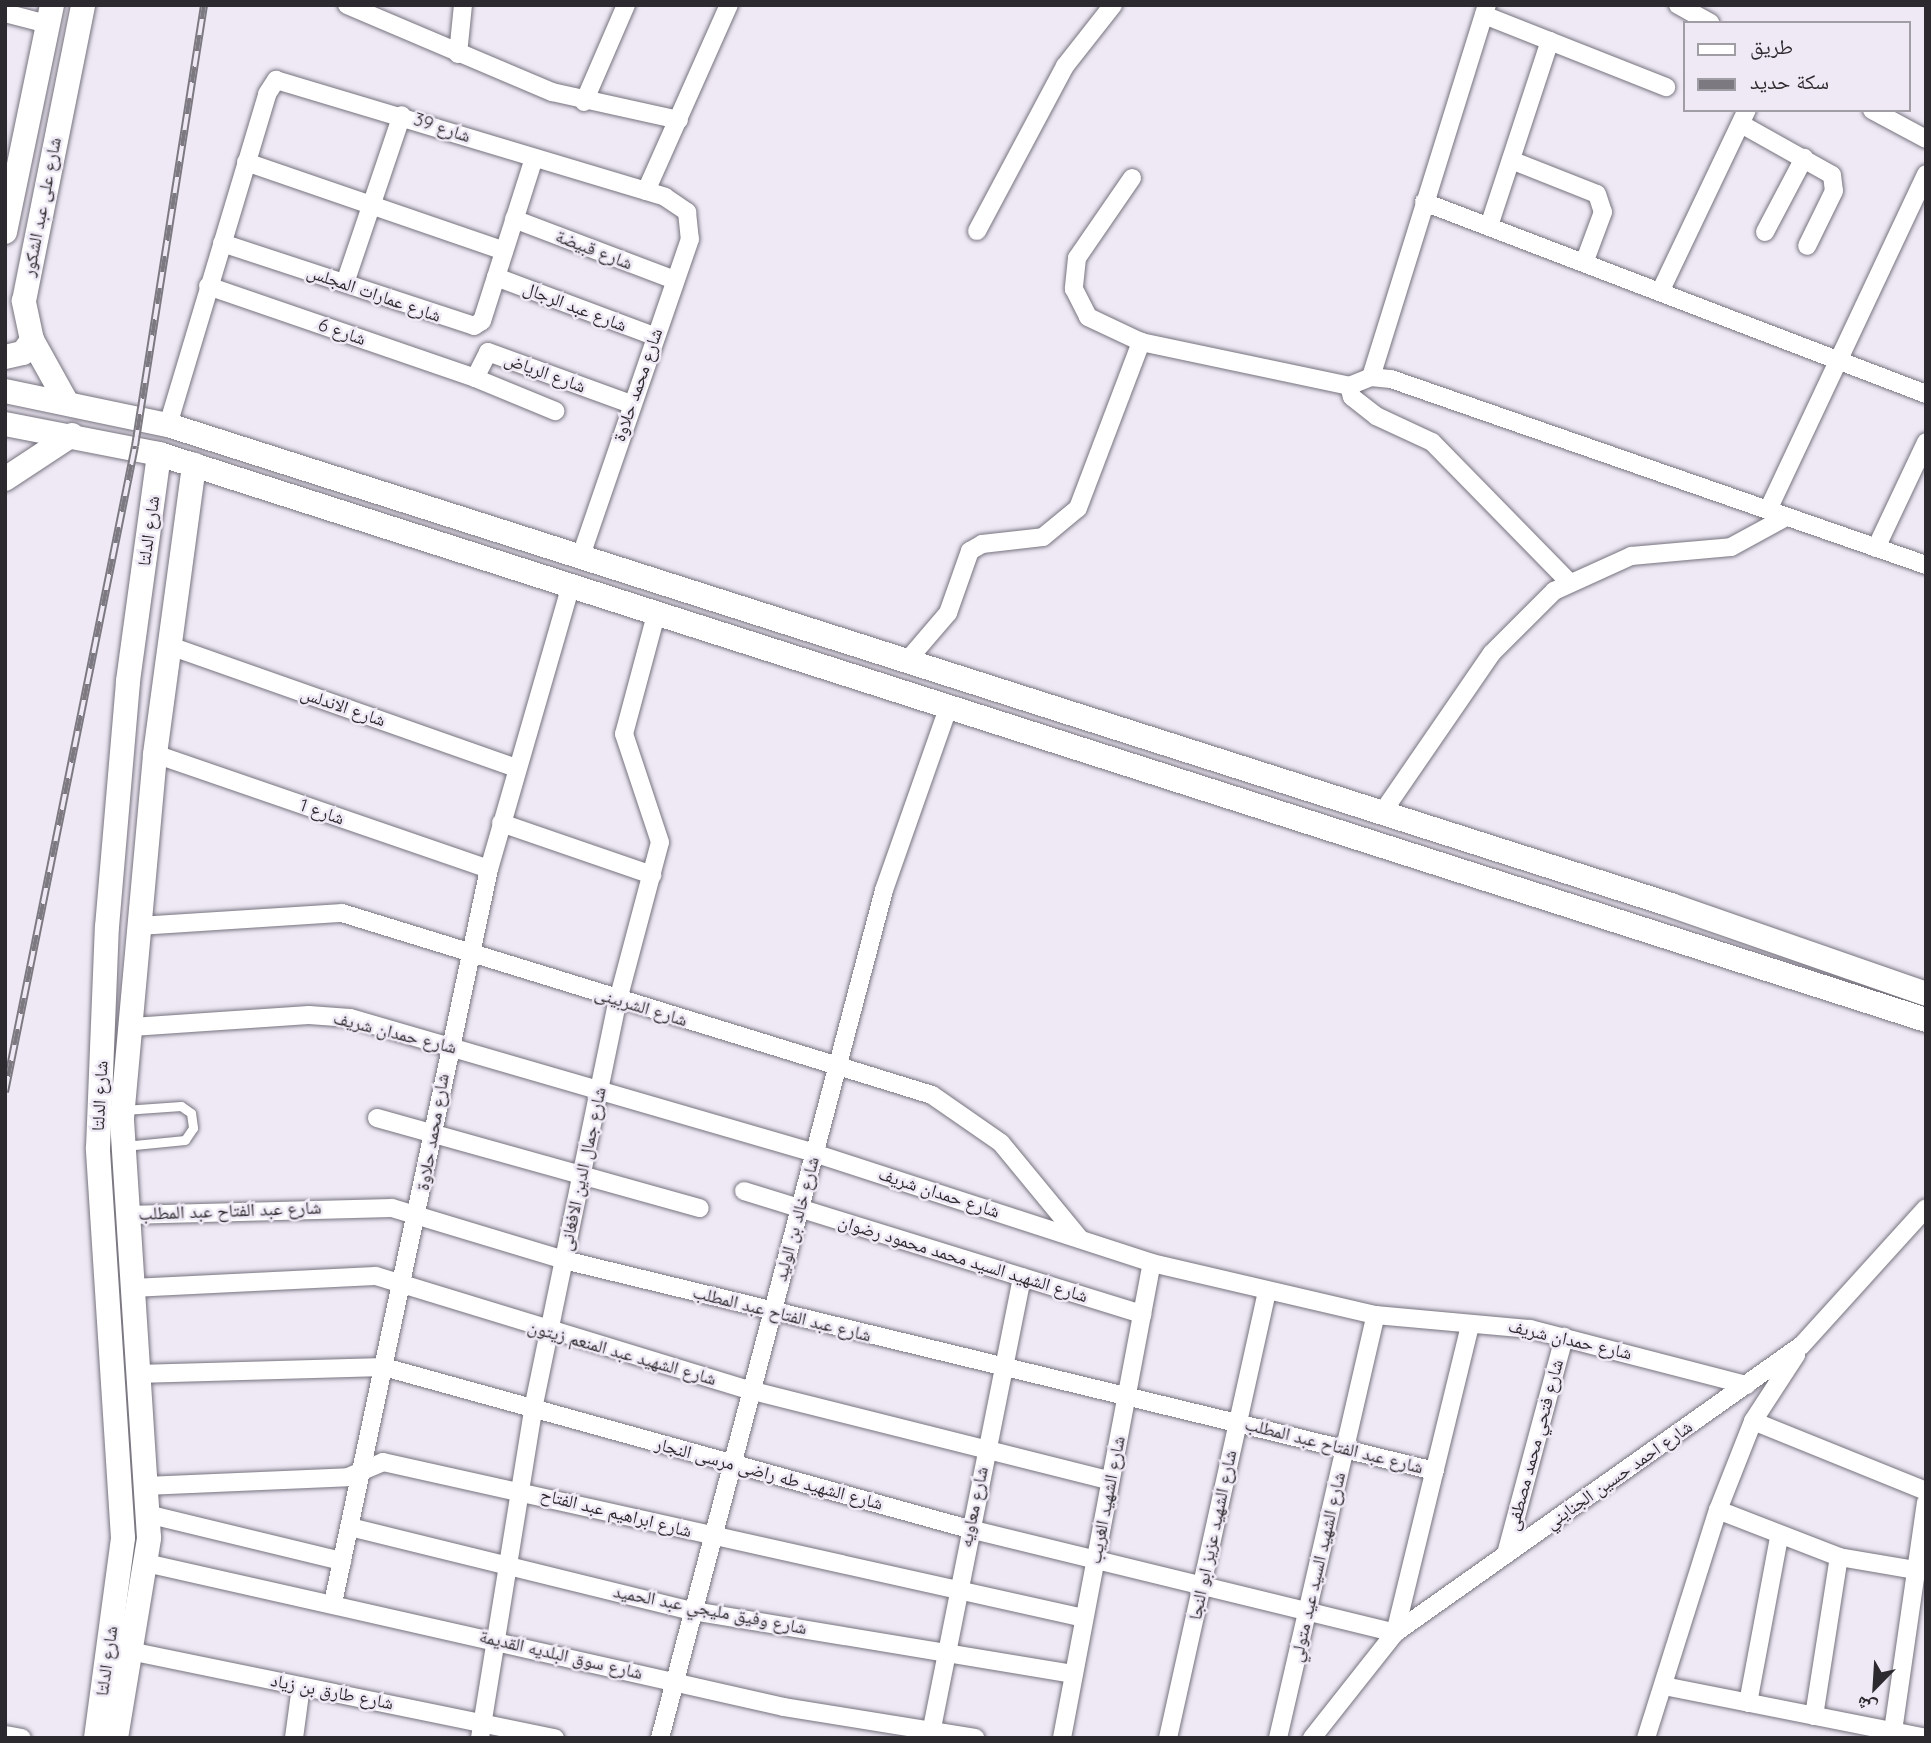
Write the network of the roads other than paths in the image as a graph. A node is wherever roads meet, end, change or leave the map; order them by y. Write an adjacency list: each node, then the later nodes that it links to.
1 (83, 5): 46 (main road, شارع على عبد الشكور)
2 (347, 5): 13 (street)
3 (463, 5): 13 (street)
4 (626, 5): 15 (street)
5 (729, 5): 19 (street)
6 (1113, 5): 33 (street)
7 (1678, 5): 11 (street)
8 (1486, 10): 12 (street); 28 (street)
9 (5, 13): 10 (street)
10 (50, 14): 34 (main road, شارع على عبد الشكور)
11 (1706, 21)
12 (1550, 41): 14 (street); 23 (street)
13 (458, 54): 15 (street)
14 (1666, 87)
15 (584, 102): 19 (street)
16 (1876, 112): 20 (street)
17 (402, 115): 21 (street, شارع 39); 24 (street, شارع 39); 29 (street)
18 (1744, 117): 22 (street); 44 (street)
19 (679, 120): 27 (street)
20 (1926, 139)
21 (534, 158): 27 (street, شارع 39); 31 (street, شارع عمارات المجلس)
22 (1804, 158): 35 (street); 37 (street)
23 (1511, 160): 32 (street); 39 (street)
24 (246, 162): 29 (street); 36 (street)
25 (1926, 174): 49 (street)
26 (1132, 178): 47 (street)
27 (646, 191): 30 (street, شارع 39)
28 (1424, 202): 32 (street); 50 (street)
29 (371, 205): 38 (street); 42 (street)
30 (687, 212): 41 (street, شارع محمد حلاوة)
31 (514, 219): 38 (street, شارع عمارات المجلس); 41 (street, شارع قبيضة)
32 (1489, 226): 39 (street)
33 (977, 231)
34 (5, 232)
35 (1765, 232)
36 (222, 243): 42 (street, شارع عمارات المجلس); 43 (street)
37 (1807, 246)
38 (504, 251): 40 (street, شارع عمارات المجلس)
39 (1584, 263): 44 (street)
40 (496, 277): 42 (street, شارع عمارات المجلس); 45 (street, شارع عبد الرجال)
41 (675, 280): 45 (street, شارع محمد حلاوة)
42 (345, 283)
43 (208, 286): 51 (street, شارع 6); 59 (street)
44 (1660, 292): 49 (street)
45 (654, 337): 56 (street, شارع محمد حلاوة)
46 (32, 340): 48 (main road); 55 (main road, شارع على عبد الشكور)
47 (1139, 347): 52 (street); 77 (street)
48 (5, 357)
49 (1835, 359): 54 (street); 65 (street)
50 (1371, 377): 52 (street); 65 (street)
51 (475, 378): 56 (street, شارع الرياض); 57 (street)
52 (1349, 386): 70 (street)
53 (5, 391): 55 (main road)
54 (1926, 394)
55 (66, 401): 59 (main road)
56 (631, 404): 68 (street, شارع محمد حلاوة)
57 (555, 411)
58 (5, 424): 60 (main road)
59 (168, 425): 68 (main road)
60 (72, 435): 62 (main road); 64 (main road)
61 (1926, 442): 67 (street)
62 (159, 454): 63 (main road); 72 (main road, شارع الدلتا)
63 (194, 465): 71 (main road); 73 (main road, شارع الدلتا)
64 (5, 479)
65 (1768, 510): 66 (street)
66 (1786, 517): 67 (street); 70 (street)
67 (1876, 548): 69 (street)
68 (580, 558): 76 (main road)
69 (1926, 565)
70 (1569, 582): 82 (street)
71 (571, 583): 74 (main road); 81 (street, شارع محمد حلاوة)
72 (140, 592): 73 (main road); 92 (main road, شارع الدلتا)
73 (176, 595): 75 (main road, شارع الدلتا)
74 (656, 611): 78 (main road); 85 (street, شارع جمال الدين الافغانى)
75 (170, 646): 80 (main road, شارع الدلتا); 81 (street, شارع الاندلس)
76 (869, 650): 77 (main road); 78 (main road)
77 (906, 662): 82 (main road)
78 (862, 677): 79 (main road)
79 (948, 705): 90 (main road); 94 (street, شارع خالد بن الوليد)
80 (155, 754): 84 (street, شارع 1); 86 (main road, شارع الدلتا)
81 (516, 768): 83 (street, شارع محمد حلاوة)
82 (1382, 813): 88 (main road)
83 (501, 823): 84 (street, شارع محمد حلاوة); 85 (street)
84 (489, 869): 87 (street, شارع محمد حلاوة)
85 (652, 875): 89 (street, شارع جمال الدين الافغانى)
86 (140, 926): 87 (street, شارع الشربينى); 91 (main road, شارع الدلتا)
87 (470, 955): 89 (street, شارع الشربينى); 93 (street, شارع محمد حلاوة)
88 (1926, 994)
89 (618, 1000): 94 (street, شارع الشربينى); 95 (street, شارع جمال الدين الافغانى)
90 (1926, 1020)
91 (131, 1035): 92 (main road); 93 (street, شارع حمدان شريف); 96 (main road, شارع الدلتا)
92 (103, 1044): 96 (main road, شارع الدلتا)
93 (448, 1046): 95 (street, شارع حمدان شريف); 98 (street, شارع محمد حلاوة)
94 (838, 1065): 101 (street, شارع خالد بن الوليد); 109 (street, شارع الشربينى)
95 (599, 1090): 101 (street, شارع حمدان شريف); 102 (street, شارع جمال الدين الافغانى)
96 (115, 1116): 99 (main road, شارع الدلتا); 99 (lane); 100 (main road, شارع الدلتا)
97 (377, 1118): 98 (street)
98 (432, 1133): 102 (street); 108 (street, شارع محمد حلاوة)
99 (122, 1146): 100 (main road); 107 (main road, شارع الدلتا)
100 (98, 1148): 163 (main road, شارع الدلتا)
101 (814, 1153): 105 (street, شارع خالد بن الوليد); 109 (street, شارع حمدان شريف)
102 (582, 1175): 104 (street); 110 (street, شارع جمال الدين الافغانى)
103 (744, 1191): 105 (street, شارع الشهيد السيد محمد محمود رضوان)
104 (700, 1208)
105 (799, 1208): 112 (street, شارع الشهيد السيد محمد محمود رضوان); 116 (street, شارع خالد بن الوليد)
106 (1926, 1208): 122 (street, شارع احمد حسين الجنايني)
107 (126, 1214): 108 (street, شارع عبد الفتاح عبد المطلب); 114 (main road, شارع الدلتا)
108 (418, 1214): 110 (street, شارع عبد الفتاح عبد المطلب); 113 (street, شارع محمد حلاوة)
109 (1081, 1241): 111 (street, شارع حمدان شريف)
110 (564, 1260): 116 (street, شارع عبد الفتاح عبد المطلب); 120 (street, شارع جمال الدين الافغانى)
111 (1152, 1263): 115 (street, شارع حمدان شريف); 117 (street, شارع الشهيد الغريب)
112 (1022, 1277): 117 (street, شارع الشهيد السيد محمد محمود رضوان); 124 (street, شارع معاويه)
113 (401, 1286): 114 (street, شارع الشهيد عبد المنعم زيتون); 120 (street, شارع الشهيد عبد المنعم زيتون); 123 (street, شارع محمد حلاوة)
114 (131, 1288): 125 (main road, شارع الدلتا)
115 (1267, 1291): 118 (street, شارع حمدان شريف); 131 (street, شارع الشهيد عزيز ابو النجا)
116 (772, 1312): 124 (street, شارع عبد الفتاح عبد المطلب); 127 (street, شارع خالد بن الوليد)
117 (1142, 1314): 128 (street, شارع الشهيد الغريب)
118 (1376, 1315): 119 (street, شارع حمدان شريف); 132 (street, شارع الشهيد السيد عيد متولي)
119 (1470, 1325): 121 (street, شارع حمدان شريف); 136 (street)
120 (549, 1332): 127 (street, شارع الشهيد عبد المنعم زيتون); 129 (street, شارع جمال الدين الافغانى)
121 (1564, 1337): 126 (street, شارع حمدان شريف); 148 (street, شارع فتحي محمد مصطفى)
122 (1801, 1346): 126 (street, شارع احمد حسين الجنايني); 130 (street)
123 (384, 1367): 125 (street, شارع الشهيد طه راضى مرسى النجار); 129 (street, شارع الشهيد طه راضى مرسى النجار); 135 (street, شارع محمد حلاوة)
124 (1002, 1369): 128 (street, شارع عبد الفتاح عبد المطلب); 133 (street, شارع معاويه)
125 (137, 1374): 138 (main road, شارع الدلتا)
126 (1747, 1385): 148 (street, شارع احمد حسين الجنايني)
127 (753, 1391): 133 (street, شارع الشهيد عبد المنعم زيتون); 134 (street, شارع خالد بن الوليد)
128 (1126, 1396): 131 (street, شارع عبد الفتاح عبد المطلب); 137 (street, شارع الشهيد الغريب)
129 (533, 1409): 134 (street, شارع الشهيد طه راضى مرسى النجار); 139 (street, شارع جمال الدين الافغانى)
130 (1753, 1421): 140 (street); 142 (street)
131 (1238, 1422): 132 (street, شارع عبد الفتاح عبد المطلب); 155 (street, شارع الشهيد عزيز ابو النجا)
132 (1345, 1448): 136 (street, شارع عبد الفتاح عبد المطلب); 158 (street, شارع الشهيد السيد عيد متولي)
133 (985, 1453): 137 (street, شارع الشهيد عبد المنعم زيتون); 145 (street, شارع معاويه)
134 (733, 1465): 145 (street, شارع الشهيد طه راضى مرسى النجار); 146 (street, شارع خالد بن الوليد)
135 (362, 1470): 138 (street, شارع ابراهيم عبد الفتاح); 139 (street, شارع ابراهيم عبد الفتاح); 144 (street, شارع محمد حلاوة)
136 (1435, 1471): 161 (street)
137 (1110, 1481): 149 (street, شارع الشهيد الغريب)
138 (145, 1486): 143 (main road, شارع الدلتا)
139 (518, 1488): 146 (street, شارع ابراهيم عبد الفتاح); 153 (street, شارع جمال الدين الافغانى)
140 (1926, 1491)
141 (1926, 1502): 154 (street)
142 (1718, 1510): 147 (street); 168 (street)
143 (147, 1514): 151 (street); 152 (main road, شارع الدلتا)
144 (350, 1527): 151 (street, شارع محمد حلاوة); 153 (street, شارع وفيق مليجي عبد الحميد)
145 (969, 1529): 149 (street, شارع الشهيد طه راضى مرسى النجار); 156 (street, شارع معاويه)
146 (713, 1538): 156 (street, شارع ابراهيم عبد الفتاح); 159 (street, شارع خالد بن الوليد)
147 (1779, 1538): 150 (street); 169 (street)
148 (1506, 1554): 161 (street, شارع احمد حسين الجنايني)
149 (1096, 1556): 155 (street, شارع الشهيد طه راضى مرسى النجار); 160 (street, شارع الشهيد الغريب)
150 (1839, 1557): 154 (street); 170 (street)
151 (342, 1561): 157 (street, شارع محمد حلاوة)
152 (146, 1563): 157 (street, شارع سوق البلديه القديمة); 163 (main road, شارع الدلتا)
153 (505, 1565): 159 (street, شارع وفيق مليجي عبد الحميد); 162 (street, شارع جمال الدين الافغانى)
154 (1916, 1570): 173 (street)
155 (1203, 1583): 158 (street, شارع الشهيد طه راضى مرسى النجار); 183 (street, شارع الشهيد عزيز ابو النجا)
156 (956, 1589): 160 (street, شارع ابراهيم عبد الفتاح); 164 (street, شارع معاويه)
157 (333, 1603): 162 (street, شارع سوق البلديه القديمة)
158 (1308, 1609): 161 (street, شارع الشهيد طه راضى مرسى النجار); 184 (street, شارع الشهيد السيد عيد متولي)
159 (693, 1611): 164 (street, شارع وفيق مليجي عبد الحميد); 166 (street, شارع خالد بن الوليد)
160 (1084, 1618): 165 (street, شارع الشهيد الغريب)
161 (1395, 1633): 185 (street, شارع احمد حسين الجنايني)
162 (493, 1638): 166 (street, شارع سوق البلديه القديمة); 171 (street, شارع جمال الدين الافغانى)
163 (120, 1649): 167 (street, شارع طارق بن زياد); 176 (main road, شارع الدلتا); 177 (main road, شارع الدلتا)
164 (945, 1653): 165 (street, شارع وفيق مليجي عبد الحميد); 174 (street, شارع معاويه)
165 (1074, 1674): 182 (street, شارع الشهيد الغريب)
166 (673, 1682): 174 (street, شارع سوق البلديه القديمة); 180 (street, شارع خالد بن الوليد)
167 (301, 1686): 171 (street, شارع طارق بن زياد); 178 (street)
168 (1664, 1686): 169 (street); 186 (street)
169 (1748, 1703): 170 (street)
170 (1814, 1716): 173 (street)
171 (482, 1730): 179 (street, شارع طارق بن زياد)
172 (5, 1735): 175 (street)
173 (1893, 1735): 187 (street)
174 (930, 1736): 181 (street, شارع سوق البلديه القديمة)
175 (22, 1738)
176 (96, 1738)
177 (116, 1738)
178 (294, 1738)
179 (555, 1738)
180 (660, 1738)
181 (976, 1738)
182 (1062, 1738)
183 (1168, 1738)
184 (1278, 1738)
185 (1311, 1738)
186 (1646, 1738)
187 (1926, 1738)

